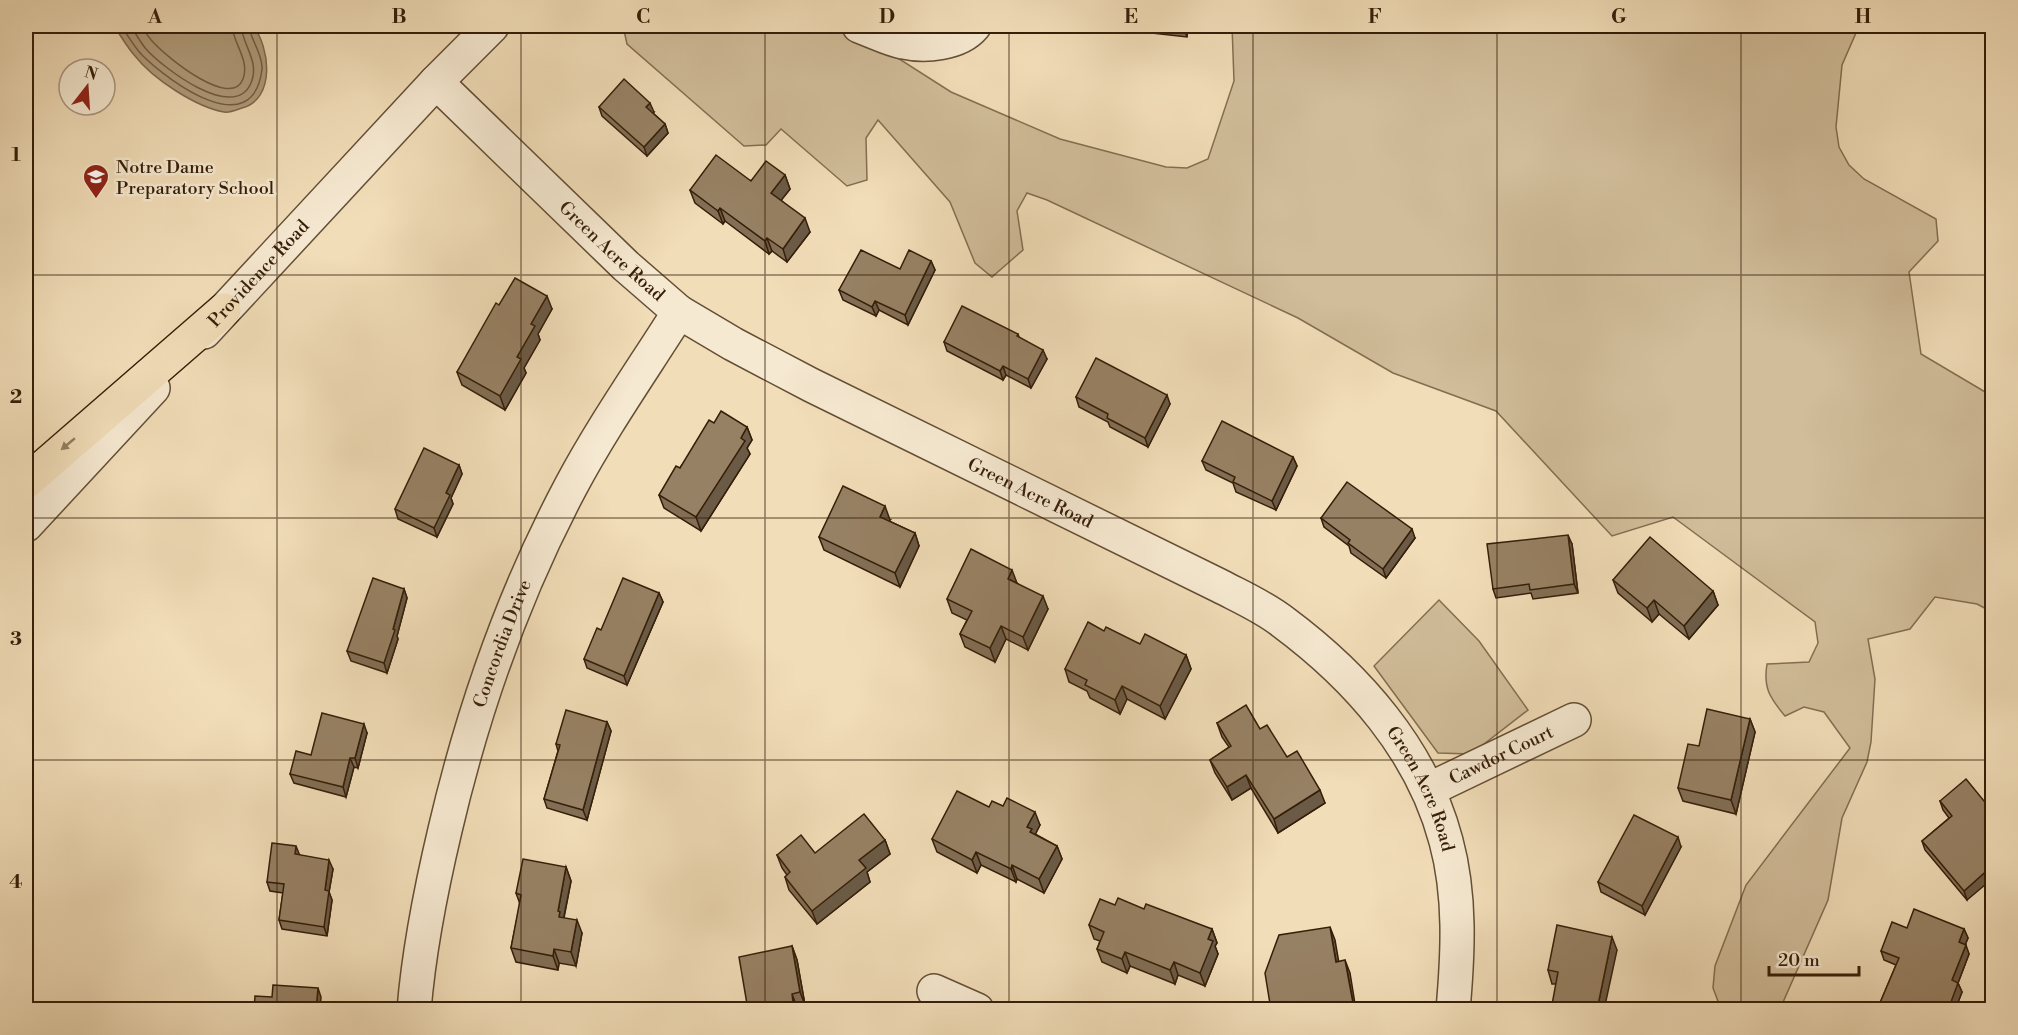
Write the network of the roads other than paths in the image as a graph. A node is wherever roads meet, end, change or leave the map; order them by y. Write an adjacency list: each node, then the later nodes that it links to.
1 (492, 26): 4 (street, Providence Road)
2 (859, 26): 3 (street)
3 (974, 26)
4 (436, 82): 5 (street, Providence Road); 6 (street, Green Acre Road)
5 (224, 310): 7 (highway, one-way to 7); 8 (street, Providence Road)
6 (680, 312): 10 (street, Green Acre Road); 12 (street, Concordia Drive)
7 (26, 482)
8 (26, 525)
9 (1574, 720): 10 (street, Cawdor Court)
10 (1428, 790): 14 (street, Green Acre Road)
11 (934, 992): 13 (street)
12 (414, 1010)
13 (977, 1010)
14 (1453, 1010)

